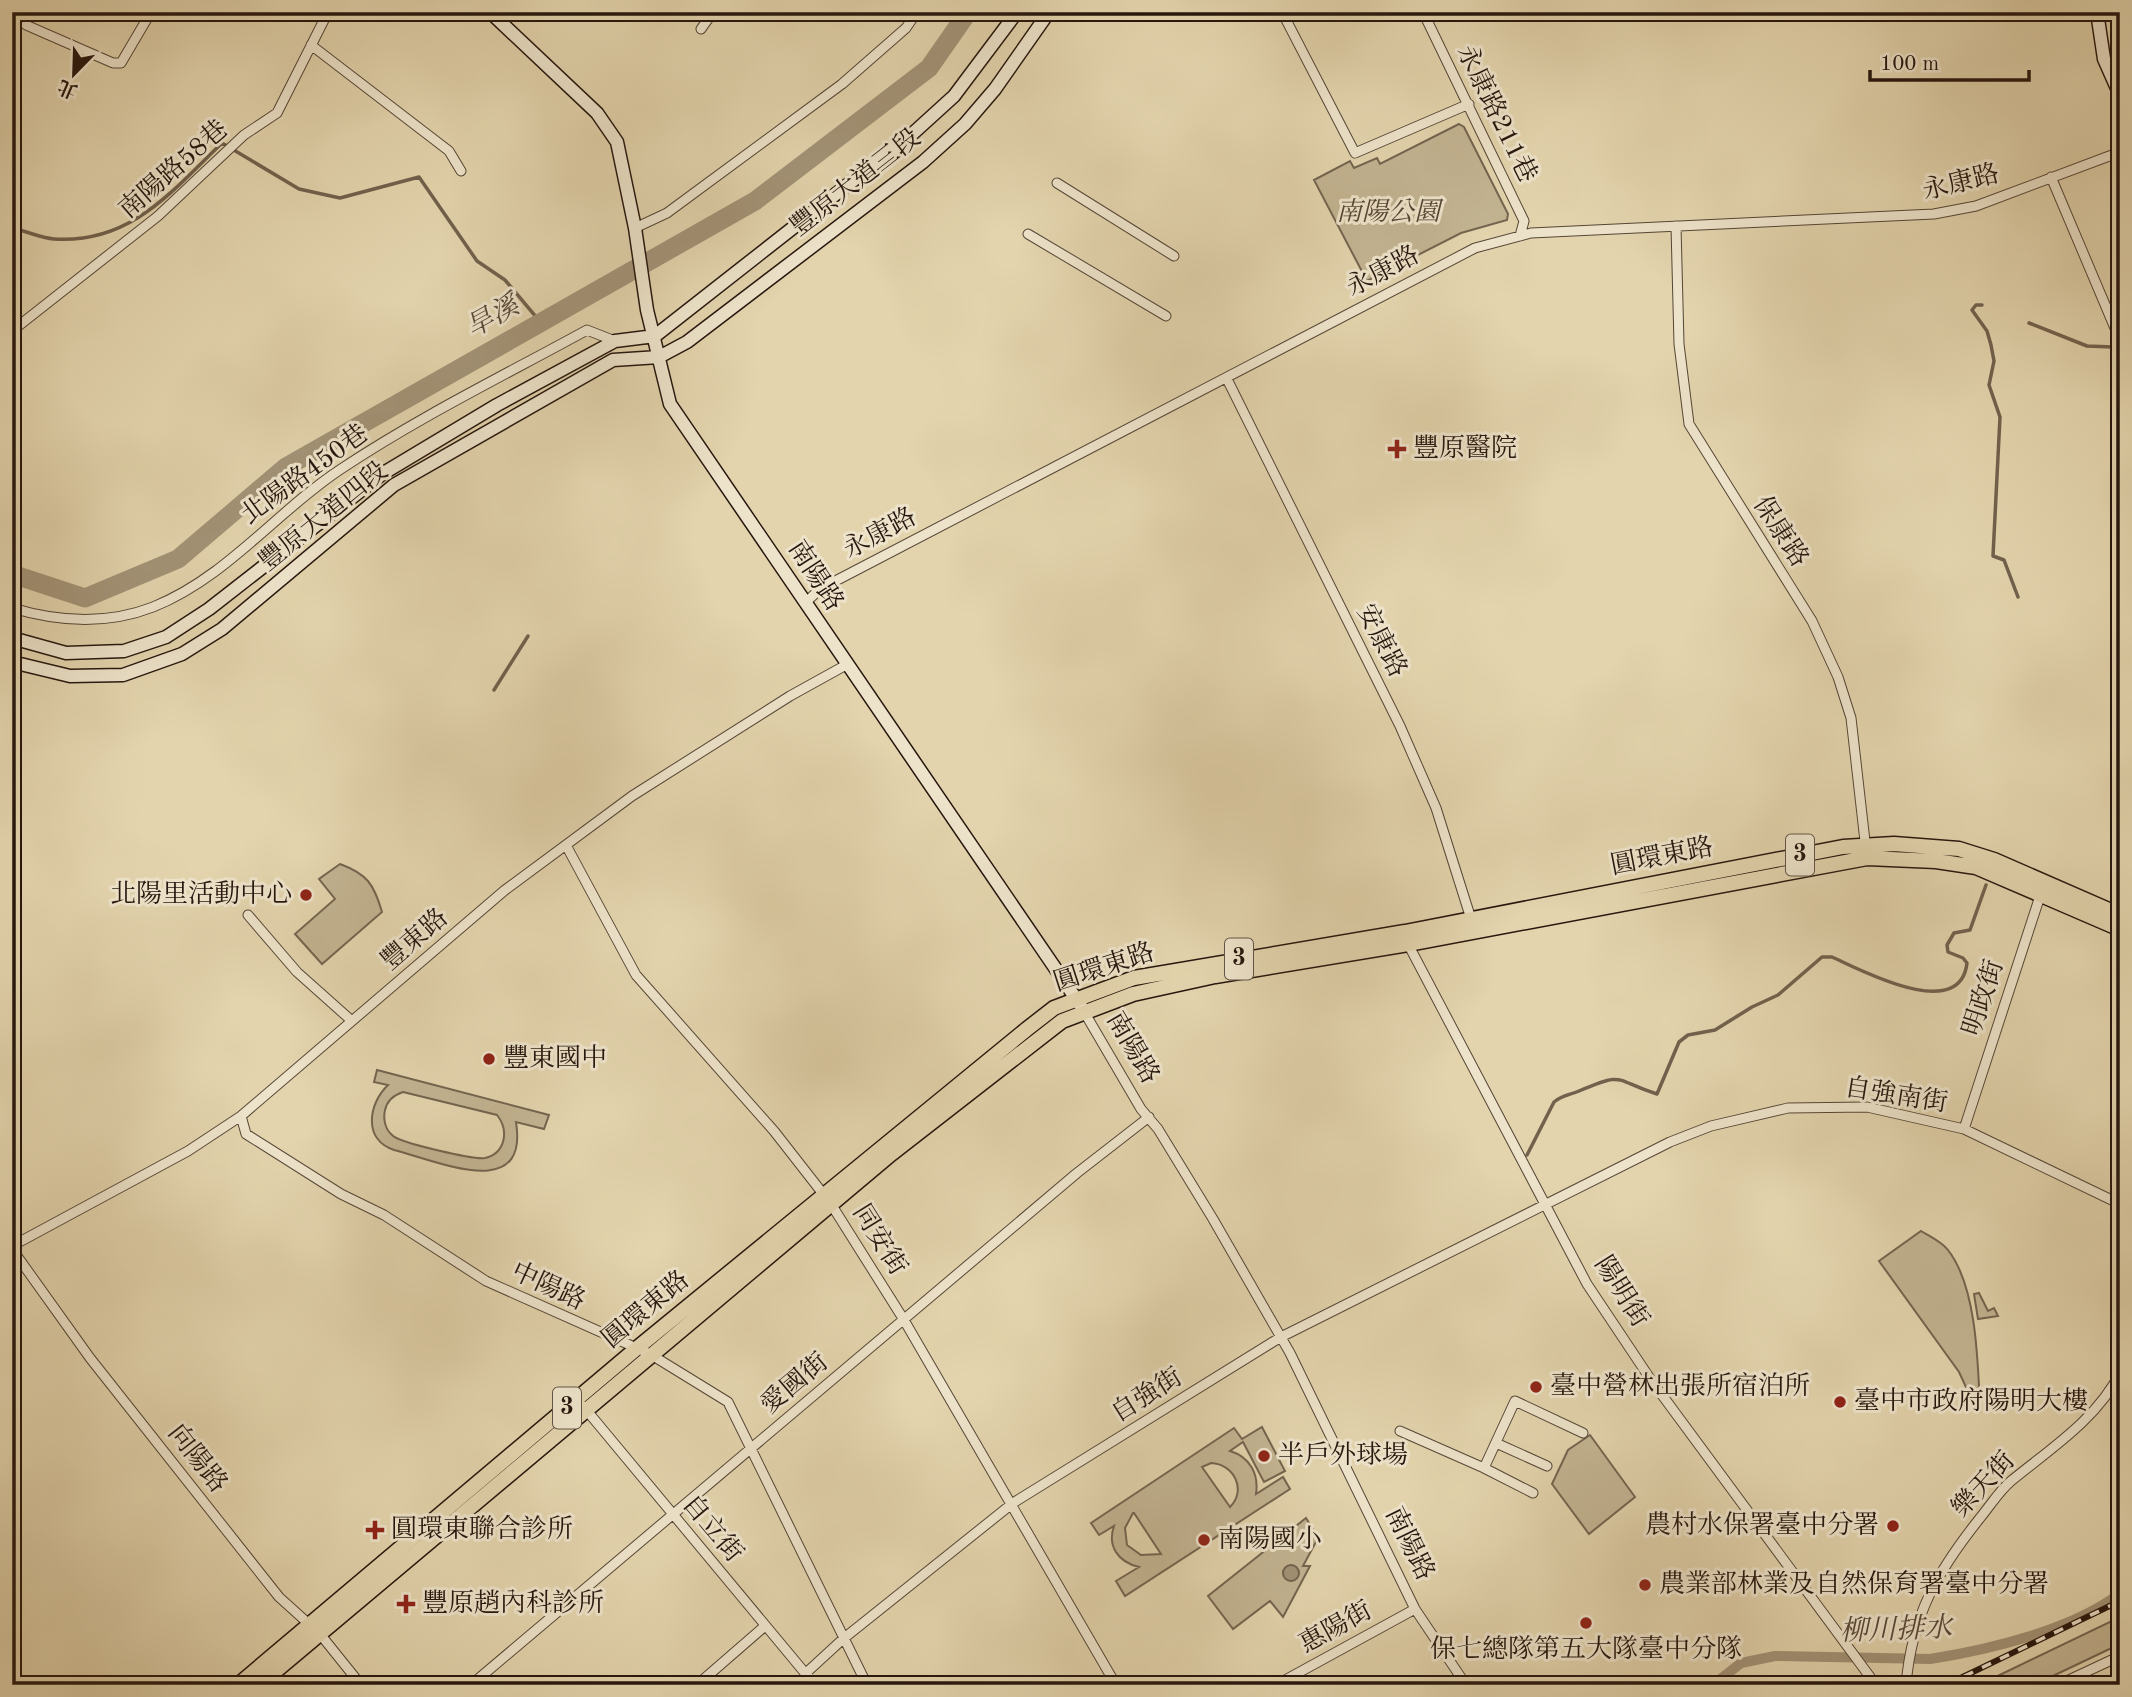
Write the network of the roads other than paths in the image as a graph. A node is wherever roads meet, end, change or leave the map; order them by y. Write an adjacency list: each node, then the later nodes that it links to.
1 (151, 12): 11 (street)
2 (328, 12): 13 (street, 南陽路58巷)
3 (490, 12): 21 (street)
4 (713, 12): 12 (street)
5 (917, 12): 21 (street)
6 (1017, 12): 27 (street, 豐原大道三段)
7 (1049, 12): 30 (street, 豐原大道三段)
8 (1282, 12): 15 (street)
9 (1423, 12): 15 (street, 永康路211巷)
10 (2097, 12): 14 (street)
11 (26, 25)
12 (701, 29)
13 (311, 45): 17 (street); 26 (street, 南陽路58巷)
14 (2120, 95)
15 (1469, 104): 23 (street, 永康路211巷)
16 (2120, 152): 18 (street, 永康路)
17 (461, 171)
18 (2051, 177): 20 (street, 永康路); 28 (street)
19 (1057, 183): 24 (street)
20 (1676, 226): 23 (street, 永康路); 38 (street, 保康路)
21 (636, 232): 27 (street, 南陽路)
22 (1028, 234): 25 (street)
23 (1520, 236): 31 (street, 永康路)
24 (1174, 256)
25 (1166, 316)
26 (12, 331)
27 (654, 336): 29 (street, 豐原大道四段); 30 (street, 南陽路)
28 (2120, 340)
29 (615, 341): 33 (street, 北陽路450巷); 34 (street, 豐原大道四段)
30 (659, 357): 32 (street, 南陽路); 35 (street, 豐原大道四段)
31 (1227, 379): 32 (street, 永康路); 42 (street, 安康路)
32 (805, 603): 36 (street, 南陽路)
33 (12, 608)
34 (12, 638)
35 (12, 662)
36 (846, 665): 37 (street, 豐東路); 45 (street, 南陽路)
37 (567, 847): 46 (street, 豐東路); 50 (street, 同安街)
38 (1866, 852): 39 (main road, 圓環東路 / 3); 42 (main road, 圓環東路 / 3)
39 (2043, 887): 41 (main road, 圓環東路 / 3); 43 (main road, 圓環東路 / 3); 49 (street, 明政街)
40 (248, 915): 46 (street)
41 (2120, 915)
42 (1473, 925): 44 (main road, 圓環東路 / 3)
43 (2120, 929)
44 (1406, 938): 45 (main road, 圓環東路 / 3); 52 (street, 陽明街)
45 (1079, 1004): 48 (street, 南陽路); 50 (main road, 圓環東路 / 3)
46 (352, 1021): 47 (street, 豐東路)
47 (241, 1116): 53 (street, 豐東路); 56 (street, 中陽路)
48 (1149, 1117): 54 (street, 愛國街); 55 (street, 南陽路)
49 (1964, 1129): 51 (street, 自強南街); 52 (street, 自強南街)
50 (828, 1198): 54 (street, 同安街); 56 (main road, 圓環東路 / 3)
51 (2120, 1203)
52 (1543, 1205): 55 (street, 自強街); 84 (street, 陽明街)
53 (12, 1247): 70 (street, 向陽路)
54 (904, 1320): 62 (street, 愛國街); 66 (street, 同安街)
55 (1281, 1337): 66 (street, 自強街); 68 (street, 南陽路)
56 (643, 1351): 58 (main road, 圓環東路 / 3); 62 (street, 中陽路)
57 (2120, 1373): 85 (street, 樂天街)
58 (582, 1404): 67 (street, 自立街); 70 (main road, 圓環東路 / 3)
59 (1400, 1431): 64 (street)
60 (1583, 1433): 61 (street)
61 (1496, 1443): 63 (street); 64 (street)
62 (750, 1449): 67 (street, 愛國街); 71 (street, 中陽路)
63 (1548, 1466)
64 (1485, 1468): 65 (street)
65 (1533, 1493)
66 (1013, 1503): 71 (street, 自強街); 81 (street, 同安街)
67 (673, 1515): 69 (street, 自立街); 77 (street, 愛國街)
68 (1415, 1609): 82 (street, 惠陽街); 83 (street, 南陽路)
69 (765, 1626): 73 (street, 自立街); 78 (street)
70 (315, 1629): 74 (main road, 圓環東路 / 3); 75 (main road, 圓環東路 / 3); 76 (street, 向陽路)
71 (843, 1639): 73 (street, 自強街); 80 (street, 中陽路)
72 (2120, 1656): 86 (street)
73 (806, 1673): 79 (street, 自立街)
74 (238, 1685)
75 (259, 1685)
76 (361, 1685)
77 (471, 1685)
78 (697, 1685)
79 (815, 1685)
80 (867, 1685)
81 (1116, 1685)
82 (1276, 1685)
83 (1466, 1685)
84 (1876, 1685)
85 (1906, 1685)
86 (2058, 1685)

